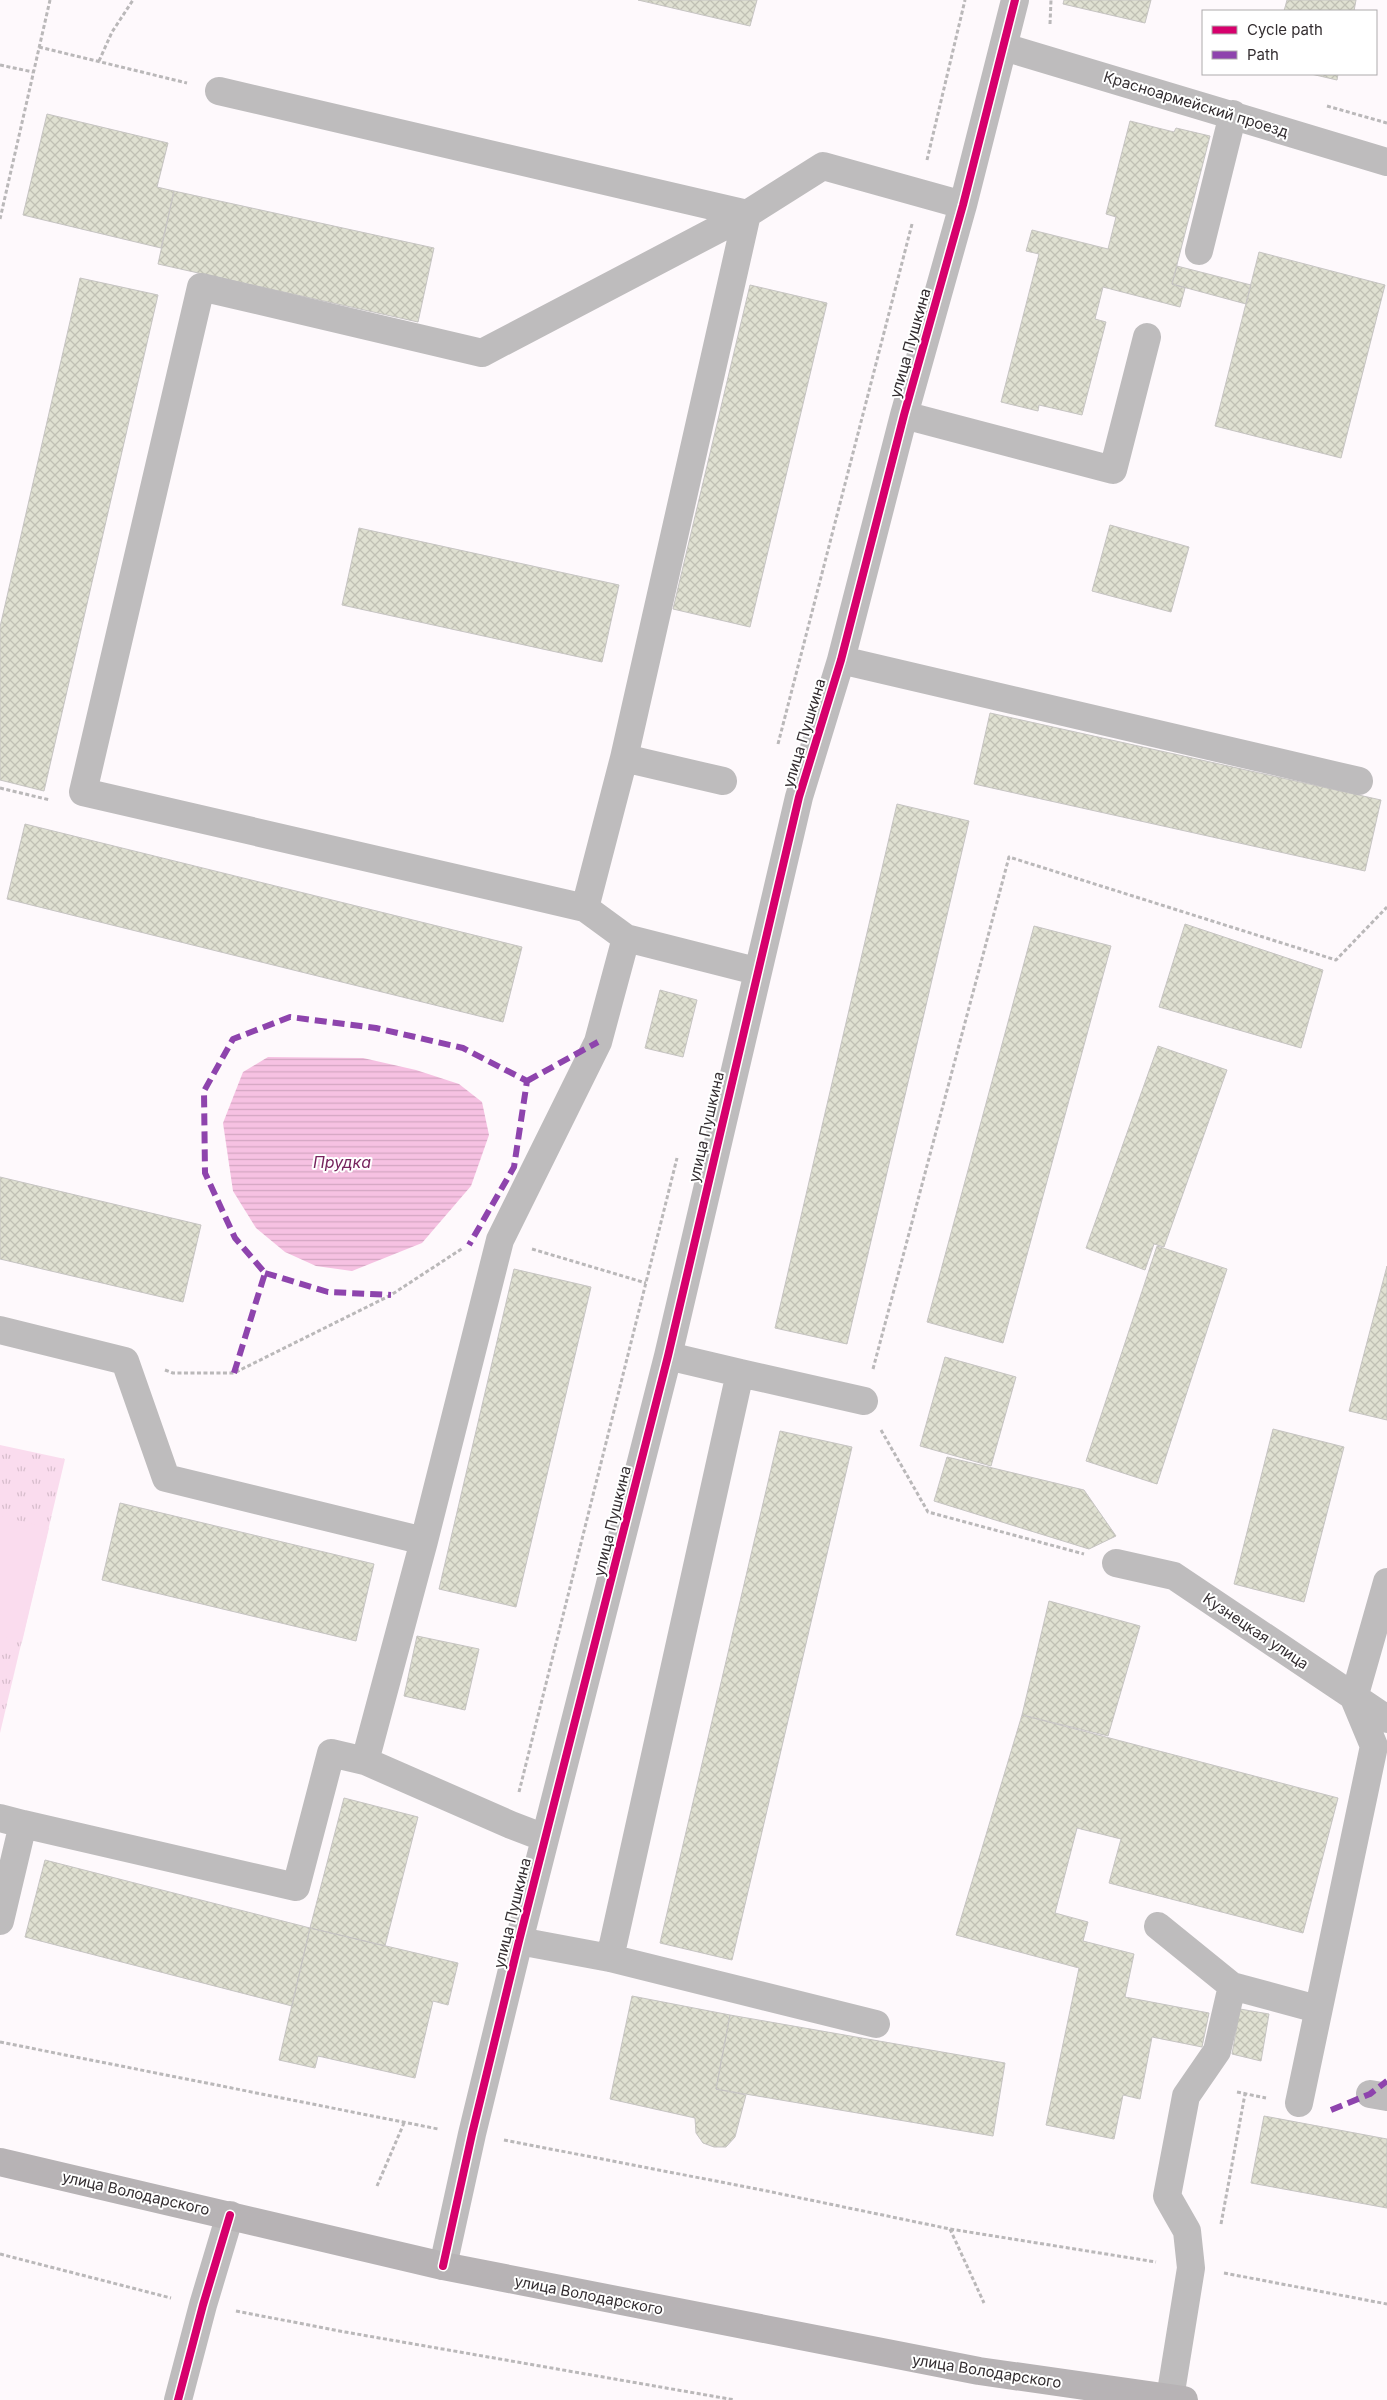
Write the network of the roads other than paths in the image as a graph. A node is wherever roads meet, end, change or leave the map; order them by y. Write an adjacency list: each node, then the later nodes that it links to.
1 (1015, 0): 2 (street, улица Пушкина)
2 (1004, 47): 4 (street, Красноармейский проезд); 6 (street, улица Пушкина)
3 (220, 90): 7 (street)
4 (1233, 114): 5 (street, Красноармейский проезд); 8 (street)
5 (1387, 162)
6 (963, 205): 7 (street); 10 (street, улица Пушкина)
7 (747, 214): 12 (street); 15 (street)
8 (1199, 252)
9 (1147, 337): 10 (street)
10 (904, 416): 11 (street, улица Пушкина)
11 (840, 660): 14 (street); 17 (street, улица Пушкина)
12 (624, 758): 13 (street); 15 (street)
13 (723, 781)
14 (1359, 781)
15 (585, 908): 16 (street)
16 (626, 938): 17 (street); 22 (street)
17 (756, 971): 19 (street, улица Пушкина)
18 (0, 1330): 22 (street)
19 (668, 1356): 20 (street); 29 (street, улица Пушкина)
20 (740, 1373): 21 (street); 33 (street)
21 (864, 1401)
22 (424, 1541): 27 (street)
23 (1116, 1563): 25 (street, Кузнецкая улица)
24 (1387, 1582): 25 (street)
25 (1354, 1698): 26 (street, Кузнецкая улица); 35 (street)
26 (1387, 1719)
27 (365, 1761): 28 (street); 29 (street)
28 (12, 1821): 30 (street)
29 (545, 1838): 32 (street, улица Пушкина)
30 (0, 1921)
31 (1158, 1926): 34 (street)
32 (519, 1942): 33 (street); 40 (street, улица Пушкина)
33 (610, 1958): 36 (street)
34 (1232, 1986): 35 (street); 42 (street)
35 (1317, 2009): 37 (street)
36 (876, 2024)
37 (1299, 2103)
38 (0, 2162): 39 (main road, улица Володарского)
39 (230, 2215): 40 (main road, улица Володарского); 43 (street)
40 (444, 2266): 41 (main road, улица Володарского)
41 (1140, 2398): 42 (main road, улица Володарского)
42 (1177, 2399)
43 (178, 2400)

